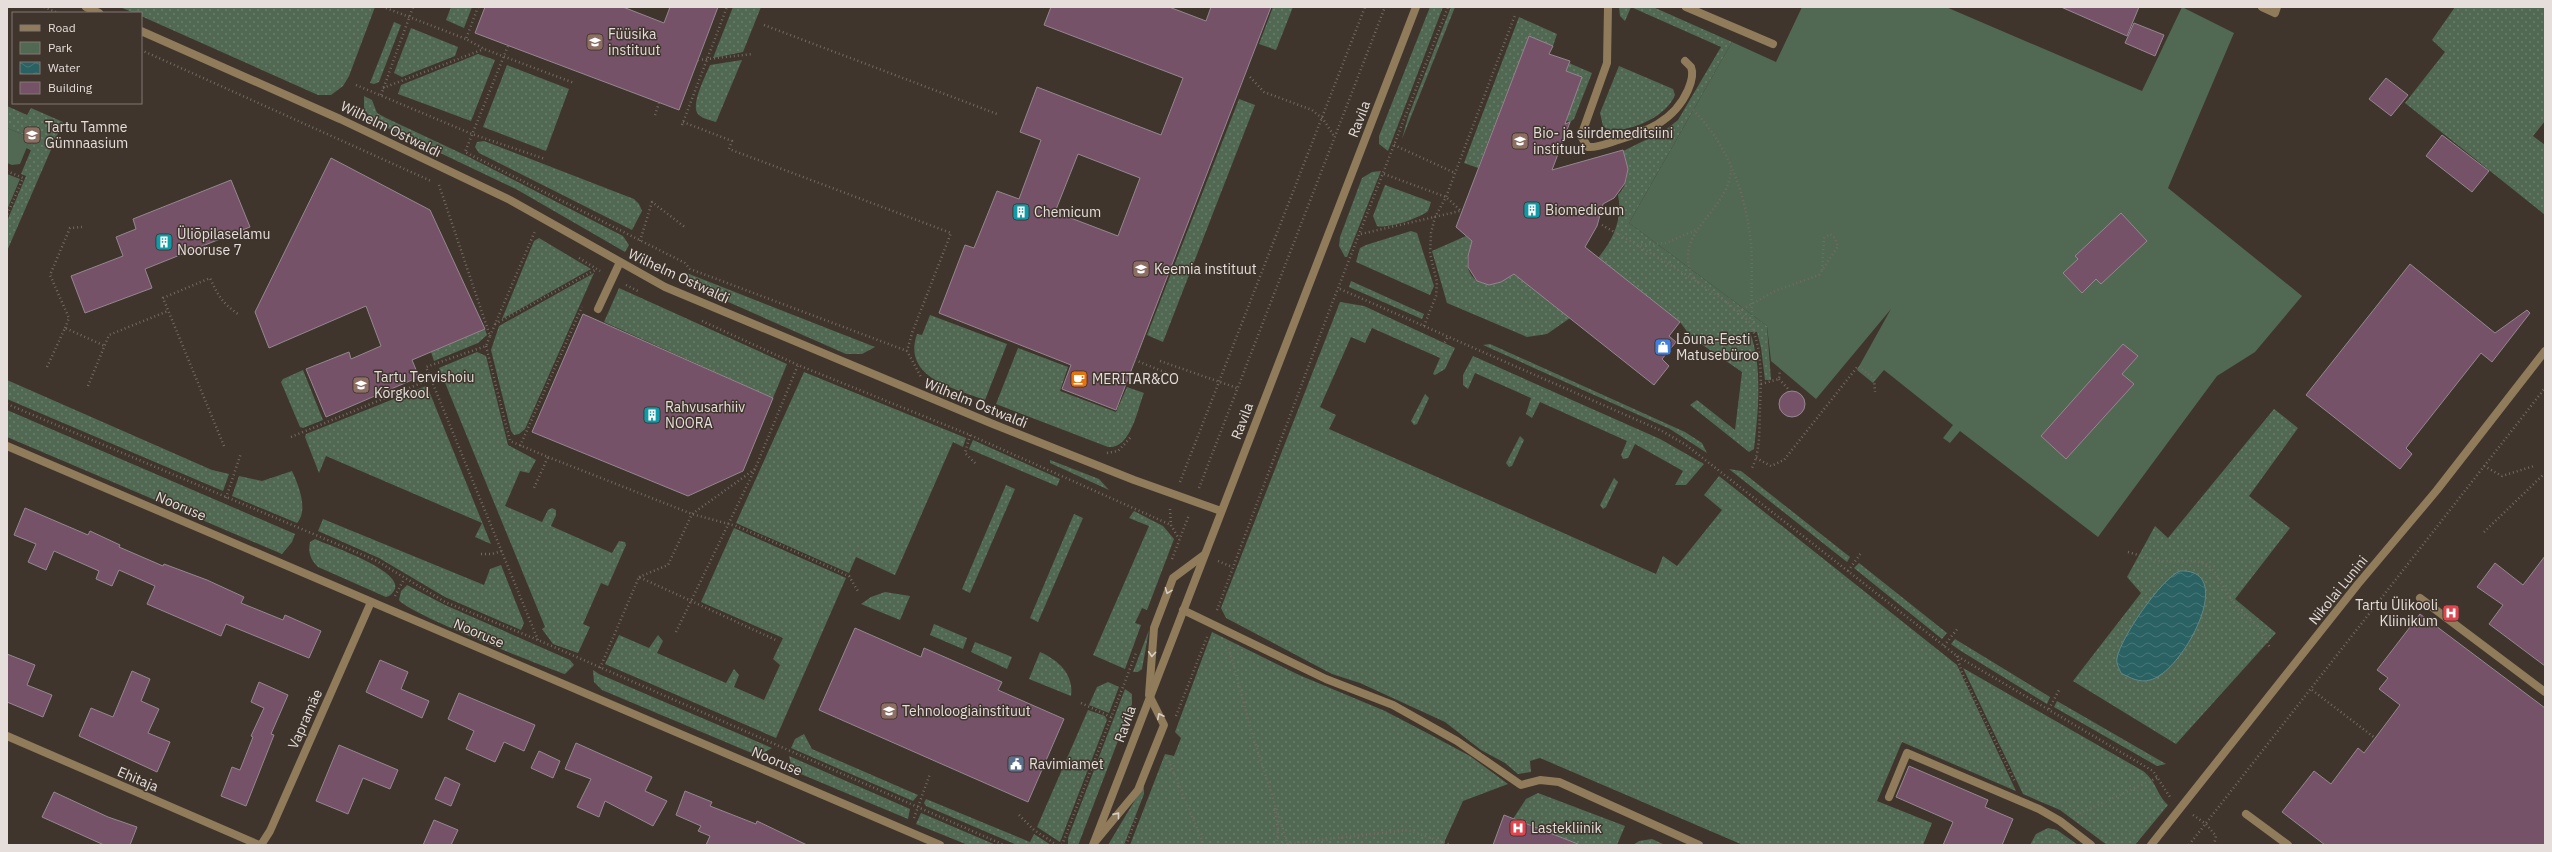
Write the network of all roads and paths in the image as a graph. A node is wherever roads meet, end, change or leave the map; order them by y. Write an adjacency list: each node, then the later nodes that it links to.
1 (44, 7): 15 (path)
2 (86, 7): 16 (street)
3 (413, 7): 18 (path)
4 (478, 7): 21 (path)
5 (727, 7): 28 (path)
6 (1365, 7): 39 (path)
7 (1385, 7): 43 (path)
8 (1416, 7): 121 (street, Ravila)
9 (1448, 7): 44 (path)
10 (1608, 7): 35 (street)
11 (1686, 7): 22 (street)
12 (2262, 7): 14 (street)
13 (386, 8): 18 (path)
14 (2276, 10)
15 (56, 12)
16 (97, 12)
17 (1515, 15): 48 (path)
18 (409, 17): 21 (path); 33 (path)
19 (764, 25): 37 (path)
20 (142, 31): 62 (street, Wilhelm Ostwaldi)
21 (466, 39): 24 (path)
22 (1773, 44)
23 (508, 46): 26 (path)
24 (484, 49): 26 (path); 33 (path)
25 (753, 54): 28 (path)
26 (504, 56): 31 (path); 42 (path)
27 (698, 60): 28 (path)
28 (706, 61): 40 (path)
29 (1685, 61): 35 (street)
30 (1250, 77): 39 (path)
31 (574, 84)
32 (356, 86): 34 (path)
33 (383, 88): 34 (path)
34 (381, 95): 42 (path)
35 (1682, 102): 46 (path)
36 (659, 103): 38 (path)
37 (997, 114)
38 (654, 115)
39 (1323, 118): 43 (path); 93 (path)
40 (683, 122): 41 (path); 81 (path)
41 (682, 125)
42 (472, 134): 45 (path); 60 (path)
43 (1334, 136): 96 (path)
44 (1394, 145): 48 (path); 49 (path)
45 (545, 159)
46 (1732, 169): 58 (path); 68 (path)
47 (7, 171): 52 (path)
48 (1455, 173): 51 (path)
49 (1384, 174): 51 (path); 59 (path)
50 (439, 185): 77 (path)
51 (1446, 197): 53 (path); 53 (path)
52 (7, 215)
53 (1435, 217): 59 (path); 74 (path)
54 (1602, 225): 61 (path)
55 (82, 227): 75 (path)
56 (686, 228): 60 (path)
57 (536, 230): 73 (path)
58 (1696, 230): 61 (path); 65 (path)
59 (1361, 234): 66 (path)
60 (640, 241): 81 (path)
61 (1636, 245): 65 (path)
62 (620, 262): 69 (street); 118 (street, Wilhelm Ostwaldi)
63 (1822, 272): 63 (path); 68 (path)
64 (596, 277): 73 (path)
65 (1697, 284): 71 (path)
66 (1340, 289): 74 (path); 133 (path)
67 (583, 305): 106 (path)
68 (1751, 305): 71 (path); 76 (path)
69 (598, 309)
70 (168, 311): 72 (path); 79 (path); 105 (path)
71 (1738, 311): 76 (path)
72 (238, 314)
73 (496, 324): 77 (path)
74 (1424, 326): 78 (path)
75 (64, 328): 79 (path); 87 (path)
76 (1753, 331): 94 (path)
77 (490, 336): 80 (path)
78 (1448, 336): 83 (path); 134 (path)
79 (105, 346): 95 (path)
80 (486, 346): 90 (path); 106 (path)
81 (907, 351): 92 (path)
82 (2545, 351): 172 (street, Nikolai Lunini)
83 (1438, 357)
84 (1135, 360): 89 (path)
85 (1160, 361): 93 (path)
86 (798, 366): 115 (path)
87 (47, 367)
88 (1780, 370): 91 (path)
89 (1174, 376)
90 (432, 379): 103 (path); 126 (path)
91 (1779, 379): 94 (path); 98 (path)
92 (928, 381)
93 (1219, 382): 96 (path); 118 (path)
94 (1761, 384): 110 (path)
95 (88, 386)
96 (1237, 388): 120 (path)
97 (2545, 388): 112 (path)
98 (1789, 390)
99 (1875, 392): 110 (path)
100 (7, 404): 119 (path)
101 (970, 436): 111 (path)
102 (1131, 436): 108 (path)
103 (291, 437)
104 (7, 446): 140 (street, Nooruse)
105 (224, 446)
106 (520, 446): 109 (path)
107 (241, 453): 119 (path)
108 (1106, 453)
109 (548, 458): 117 (path); 122 (path)
110 (1756, 458): 114 (path)
111 (977, 464)
112 (2484, 466): 113 (path); 156 (path)
113 (2534, 466)
114 (1752, 468)
115 (755, 469): 122 (path); 123 (path)
116 (2544, 474): 124 (path)
117 (534, 488)
118 (1175, 496): 120 (street, Wilhelm Ostwaldi); 125 (path)
119 (226, 498): 136 (path)
120 (1194, 502): 121 (street, Wilhelm Ostwaldi); 125 (path)
121 (1221, 512): 130 (street, Ravila)
122 (692, 514): 123 (path); 135 (path)
123 (728, 524): 137 (path); 139 (path)
124 (2484, 532)
125 (1179, 540): 132 (path)
126 (502, 551): 129 (path); 148 (path)
127 (2128, 552): 152 (path)
128 (1861, 553): 134 (path)
129 (481, 554)
130 (1204, 555): 142 (street, Ravila); 158 (street, one-way to 158)
131 (1218, 560): 133 (path)
132 (1170, 565)
133 (1232, 567): 143 (path)
134 (1848, 571): 151 (path)
135 (639, 577): 139 (path); 154 (path)
136 (404, 579): 141 (path); 148 (path)
137 (859, 593)
138 (2420, 598): 157 (street)
139 (690, 601): 147 (path); 149 (path)
140 (371, 602): 141 (street, Nooruse); 180 (street, Vapramäe)
141 (389, 609): 178 (street, Nooruse)
142 (1183, 610): 144 (street); 158 (street, Ravila)
143 (1217, 612): 144 (path); 145 (path)
144 (1212, 622): 145 (street); 162 (path)
145 (1223, 628): 169 (path); 189 (street)
146 (1958, 628): 151 (path)
147 (676, 632)
148 (538, 640): 154 (path)
149 (778, 641)
150 (1138, 646): 161 (path)
151 (1944, 646): 153 (path)
152 (2270, 648)
153 (1957, 656): 160 (path); 170 (path)
154 (600, 668): 171 (path)
155 (2059, 690): 160 (path)
156 (2312, 690): 164 (path); 177 (path)
157 (2545, 692)
158 (1149, 696): 185 (street, Ravila); 185 (street, one-way to 158)
159 (1081, 703): 161 (path)
160 (2049, 709): 167 (path)
161 (1111, 717): 184 (path)
162 (1175, 719)
163 (7, 736): 180 (street, Ehitaja)
164 (2375, 738)
165 (1167, 755): 187 (path)
166 (930, 774): 171 (path)
167 (2159, 777): 172 (path); 176 (path)
168 (1889, 797): 170 (street)
169 (1275, 803): 179 (path); 179 (path)
170 (2029, 805): 176 (street)
171 (917, 807): 178 (path); 182 (path)
172 (2182, 807): 177 (path); 191 (street, Nikolai Lunini)
173 (2246, 814): 194 (street)
174 (1020, 815): 183 (path)
175 (1138, 815): 186 (path)
176 (2060, 821): 190 (street)
177 (2206, 824): 192 (path); 193 (path)
178 (909, 832): 181 (street, Nooruse)
179 (1288, 844): 188 (path)
180 (260, 845)
181 (940, 845)
182 (1004, 845)
183 (1057, 845)
184 (1062, 845)
185 (1093, 845)
186 (1126, 845)
187 (1204, 845)
188 (1451, 845)
189 (1699, 845)
190 (2091, 845)
191 (2151, 845)
192 (2189, 845)
193 (2214, 845)
194 (2288, 845)

